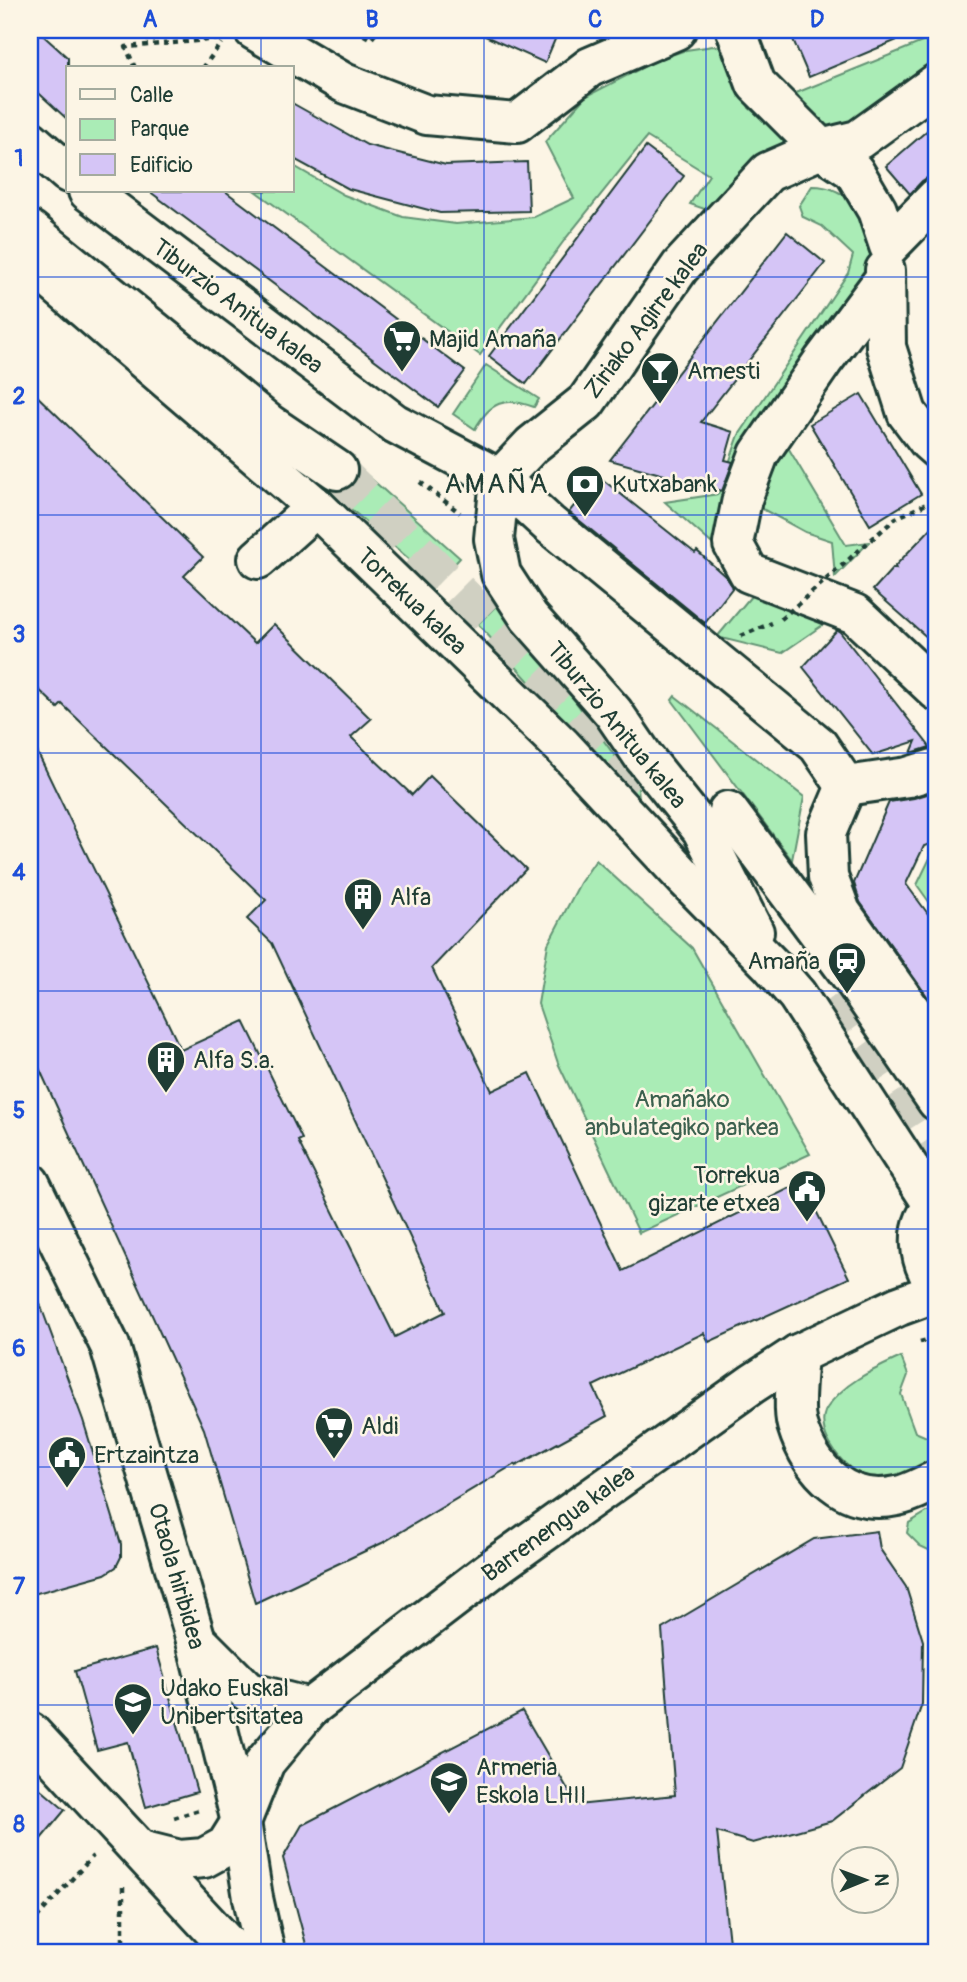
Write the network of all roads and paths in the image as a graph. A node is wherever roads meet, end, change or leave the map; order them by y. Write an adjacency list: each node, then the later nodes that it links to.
1 (254, 30): 4 (street)
2 (355, 30): 3 (path)
3 (373, 30)
4 (676, 30)
5 (736, 30): 10 (street)
6 (134, 66): 7 (path)
7 (204, 66)
8 (937, 83): 10 (street, Ziriako Agirre kalea)
9 (30, 140): 11 (street)
10 (821, 149): 16 (street); 19 (street, Ziriako Agirre kalea)
11 (66, 171)
12 (89, 192): 19 (street, Tiburzio Anitua kalea)
13 (937, 197): 16 (street)
14 (30, 230): 18 (street)
15 (30, 262): 21 (street, Torrekua kalea)
16 (887, 262): 17 (street); 24 (street)
17 (937, 449)
18 (337, 470)
19 (500, 479): 26 (street, Tiburzio Anitua kalea); 28 (street, Tiburzio Anitua kalea)
20 (937, 499): 23 (path, bridge)
21 (316, 507): 22 (street); 28 (street, Torrekua kalea)
22 (258, 559)
23 (781, 619)
24 (937, 691)
25 (937, 768): 26 (street)
26 (846, 786): 29 (street)
27 (728, 811): 30 (street)
28 (771, 965): 32 (street)
29 (937, 1047)
30 (937, 1101)
31 (30, 1183): 36 (street, Otaola hiribidea)
32 (936, 1205): 33 (street)
33 (937, 1289): 34 (street, Barrenengua kalea)
34 (798, 1354): 35 (street); 37 (street, Barrenengua kalea)
35 (937, 1480)
36 (196, 1640): 37 (street); 41 (street, Otaola hiribidea)
37 (310, 1708): 41 (street, Barrenengua kalea)
38 (30, 1732): 42 (street)
39 (205, 1808): 40 (path)
40 (168, 1820)
41 (240, 1822): 42 (street, Barrenengua kalea); 46 (street, Otaola hiribidea)
42 (140, 1850): 45 (street)
43 (97, 1852): 44 (path)
44 (30, 1925)
45 (234, 1952)
46 (265, 1952)

